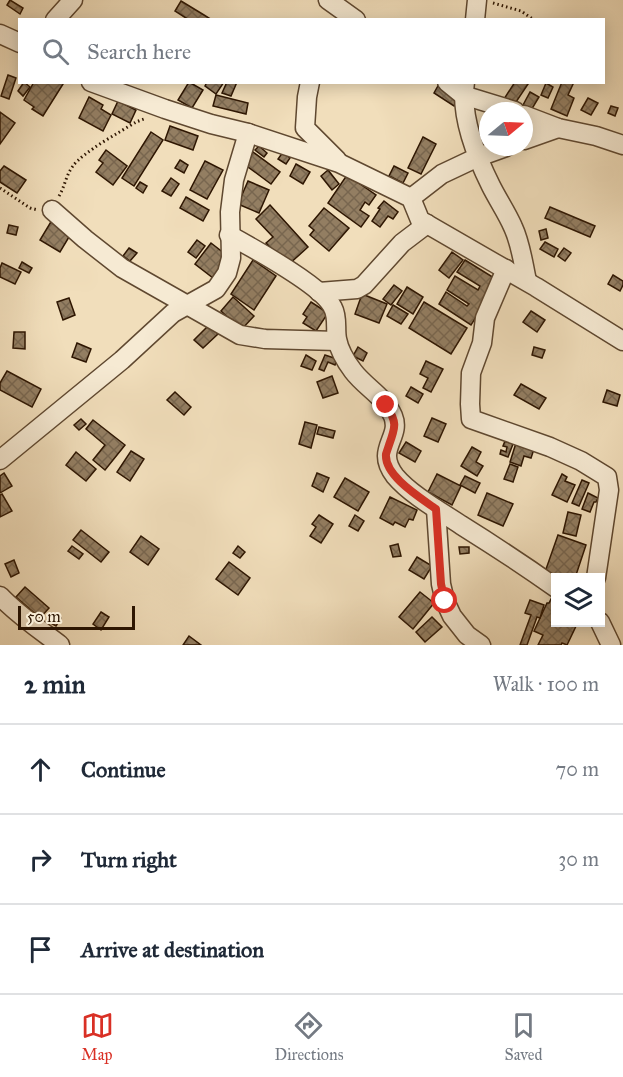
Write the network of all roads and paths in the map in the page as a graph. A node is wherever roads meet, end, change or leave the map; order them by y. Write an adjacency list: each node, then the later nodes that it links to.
1 (73, 0): 5 (street)
2 (477, 0): 7 (street)
3 (490, 0): 8 (path)
4 (337, 7): 6 (street)
5 (57, 18)
6 (353, 18)
7 (475, 18)
8 (531, 18)
9 (0, 34): 10 (street)
10 (18, 42)
11 (96, 84): 15 (street)
12 (310, 84): 23 (street)
13 (464, 89): 14 (street); 22 (street)
14 (494, 102)
15 (165, 109): 18 (street); 26 (path)
16 (533, 118): 17 (street)
17 (558, 128): 19 (street); 20 (street)
18 (248, 133): 23 (street); 28 (street)
19 (533, 137)
20 (623, 145)
21 (483, 156): 22 (street)
22 (478, 158): 25 (street); 30 (street)
23 (339, 163): 25 (street)
24 (0, 188): 26 (path)
25 (411, 198): 27 (street)
26 (52, 210): 32 (street)
27 (428, 224): 29 (street); 31 (street)
28 (229, 235): 31 (street); 32 (street)
29 (506, 269): 30 (street); 37 (street)
30 (527, 281): 34 (street)
31 (319, 292): 33 (street)
32 (188, 305): 33 (street); 35 (street)
33 (337, 341): 36 (street)
34 (623, 341)
35 (0, 460)
36 (436, 509): 38 (street); 42 (street)
37 (597, 573)
38 (551, 585)
39 (0, 596): 40 (street)
40 (33, 637): 41 (street)
41 (60, 645)
42 (481, 645)

